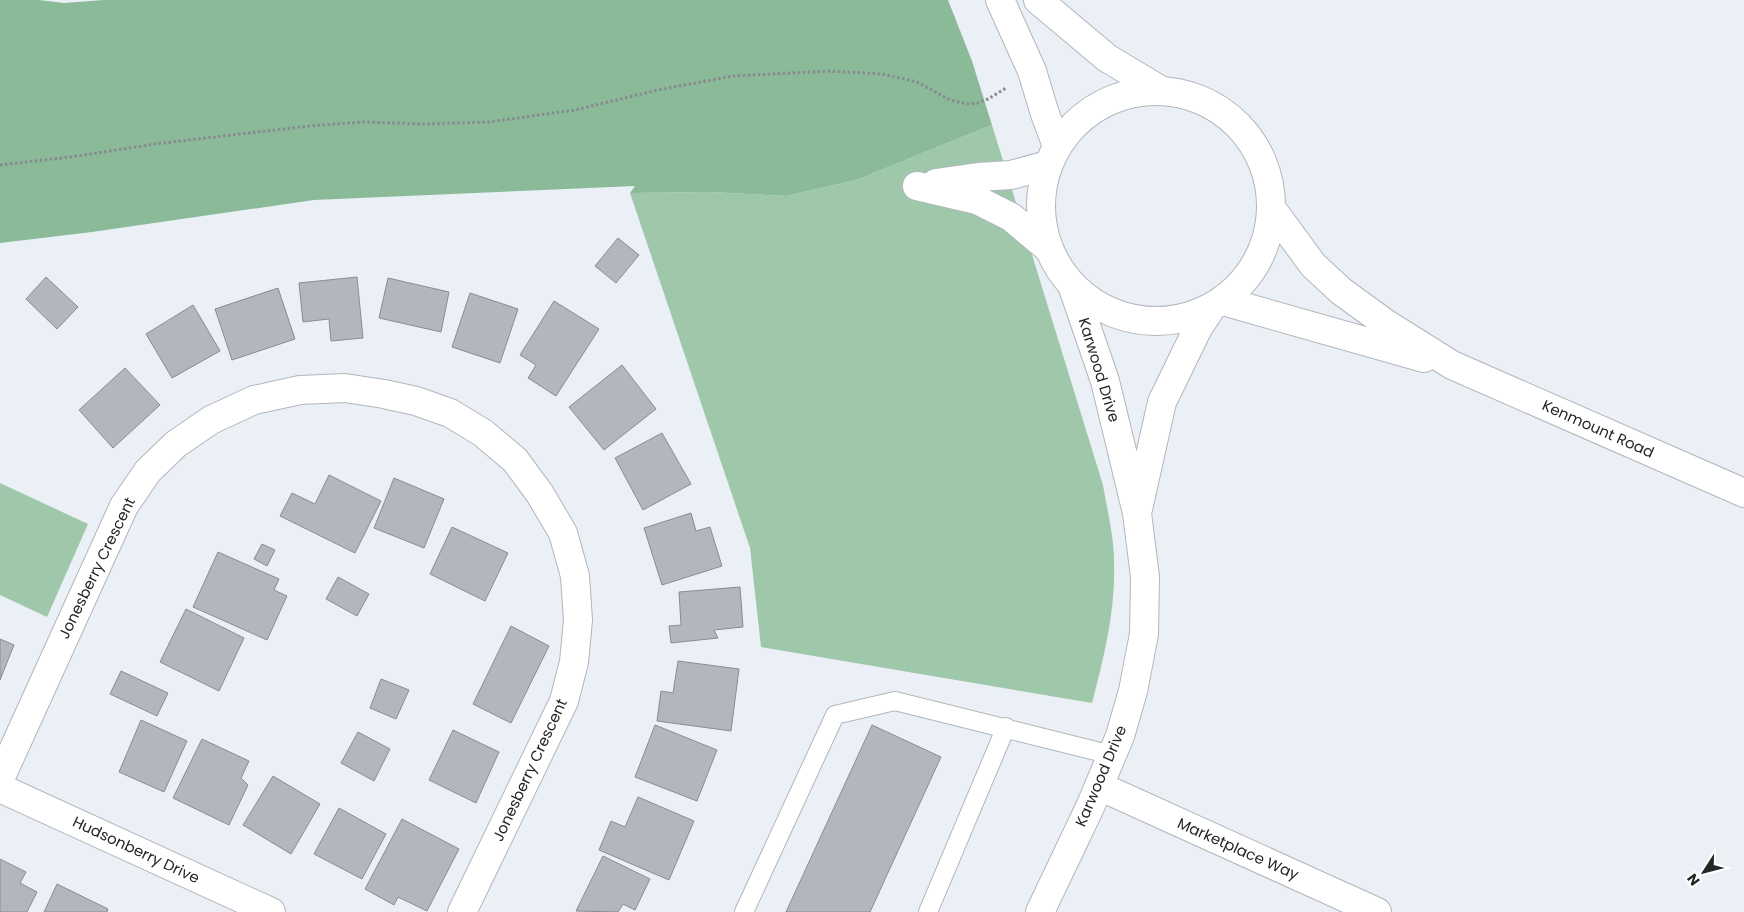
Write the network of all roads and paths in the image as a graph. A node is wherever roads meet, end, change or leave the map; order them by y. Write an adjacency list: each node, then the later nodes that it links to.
1 (1000, 0): 3 (main road)
2 (1038, 0): 4 (main road)
3 (1032, 71): 5 (main road); 6 (path)
4 (1162, 91): 5 (main road); 7 (main road)
5 (1053, 156): 8 (main road); 8 (main road)
6 (0, 165)
7 (1272, 209): 10 (main road); 11 (main road, Kenmount Road)
8 (1049, 249): 9 (main road)
9 (1072, 285): 10 (main road); 13 (main road, Karwood Drive)
10 (1217, 304): 11 (main road, Kenmount Road); 13 (main road, Karwood Drive)
11 (1452, 365): 12 (main road, Kenmount Road)
12 (1744, 493)
13 (1137, 513): 15 (main road, Karwood Drive)
14 (1006, 728): 15 (lane); 21 (lane); 22 (lane)
15 (1112, 755): 17 (main road, Karwood Drive)
16 (0, 779): 20 (main road, Jonesberry Crescent)
17 (1099, 786): 23 (main road, Karwood Drive); 24 (main road, Marketplace Way)
18 (0, 788): 19 (main road, Hudsonberry Drive)
19 (271, 912)
20 (462, 912)
21 (744, 912)
22 (928, 912)
23 (1040, 912)
24 (1376, 912)

